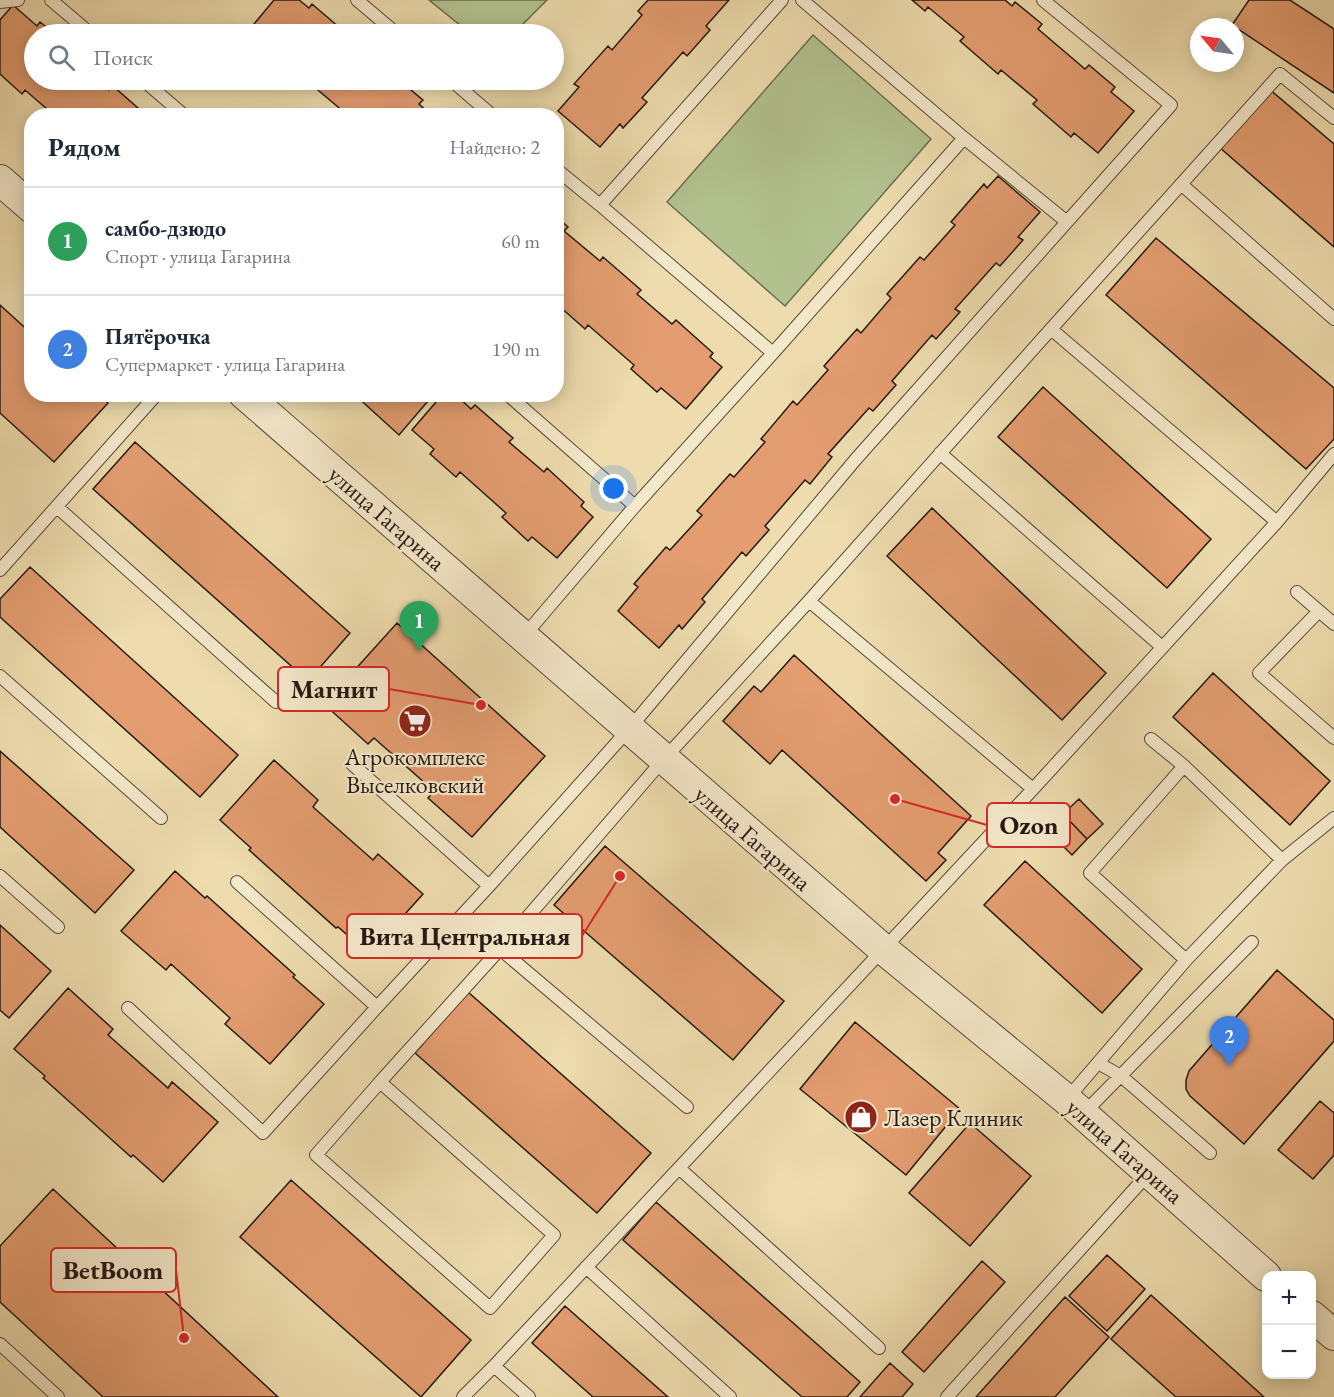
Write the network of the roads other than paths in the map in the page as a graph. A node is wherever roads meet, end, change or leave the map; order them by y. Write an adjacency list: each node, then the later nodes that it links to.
1 (18, 0): 7 (lane)
2 (51, 0): 8 (lane)
3 (357, 0): 9 (lane)
4 (782, 0): 18 (lane)
5 (802, 0): 15 (lane)
6 (1043, 0): 19 (lane)
7 (0, 2)
8 (79, 24)
9 (386, 24)
10 (154, 90): 12 (lane)
11 (463, 90): 13 (lane)
12 (175, 108)
13 (484, 108)
14 (1334, 118): 17 (lane)
15 (964, 138): 19 (lane); 22 (lane)
16 (564, 176): 18 (lane)
17 (1181, 184): 20 (lane); 21 (lane)
18 (600, 206): 22 (lane)
19 (1067, 222): 40 (lane)
20 (1334, 319)
21 (1051, 329): 26 (lane); 30 (lane)
22 (773, 353): 28 (lane)
23 (150, 402): 29 (lane)
24 (253, 402): 36 (street, улица Гагарина)
25 (516, 402): 28 (lane)
26 (940, 453): 33 (lane); 37 (lane)
27 (1334, 454): 30 (lane)
28 (635, 506): 36 (lane)
29 (57, 507): 31 (lane); 39 (lane)
30 (1276, 522): 37 (lane)
31 (0, 570)
32 (1297, 592): 34 (lane)
33 (809, 601): 43 (lane); 46 (lane)
34 (1319, 611): 35 (lane); 41 (lane)
35 (1334, 624)
36 (524, 636): 40 (street, улица Гагарина)
37 (1162, 646): 46 (lane)
38 (0, 676): 47 (lane)
39 (276, 702)
40 (629, 729): 43 (street, улица Гагарина); 52 (lane)
41 (1334, 738)
42 (1152, 739): 45 (lane)
43 (663, 760): 55 (lane); 56 (street, улица Гагарина)
44 (352, 764): 52 (lane)
45 (1184, 766): 49 (lane); 57 (lane)
46 (1033, 789): 56 (lane)
47 (161, 818)
48 (1334, 819): 49 (lane)
49 (1282, 860): 57 (lane)
50 (0, 876): 53 (lane)
51 (237, 882): 58 (lane)
52 (489, 886): 58 (lane)
53 (58, 927)
54 (1252, 942): 61 (lane)
55 (500, 949): 62 (lane); 63 (lane)
56 (883, 950): 64 (street, улица Гагарина); 66 (lane)
57 (1186, 960): 60 (lane)
58 (377, 1007): 59 (lane)
59 (128, 1008)
60 (1098, 1063): 61 (lane); 64 (lane)
61 (1121, 1076): 64 (lane); 65 (lane)
62 (380, 1082): 62 (lane)
63 (687, 1107)
64 (1075, 1107): 67 (street, улица Гагарина)
65 (1210, 1153)
66 (679, 1168): 68 (lane); 73 (lane)
67 (1149, 1173): 69 (street, улица Гагарина); 79 (lane)
68 (586, 1267): 74 (lane); 78 (lane)
69 (1262, 1272)
70 (1316, 1320): 71 (street)
71 (1334, 1335)
72 (0, 1344): 75 (lane)
73 (879, 1348)
74 (494, 1366): 76 (lane); 77 (lane)
75 (58, 1397)
76 (464, 1397)
77 (529, 1397)
78 (730, 1397)
79 (947, 1397)

